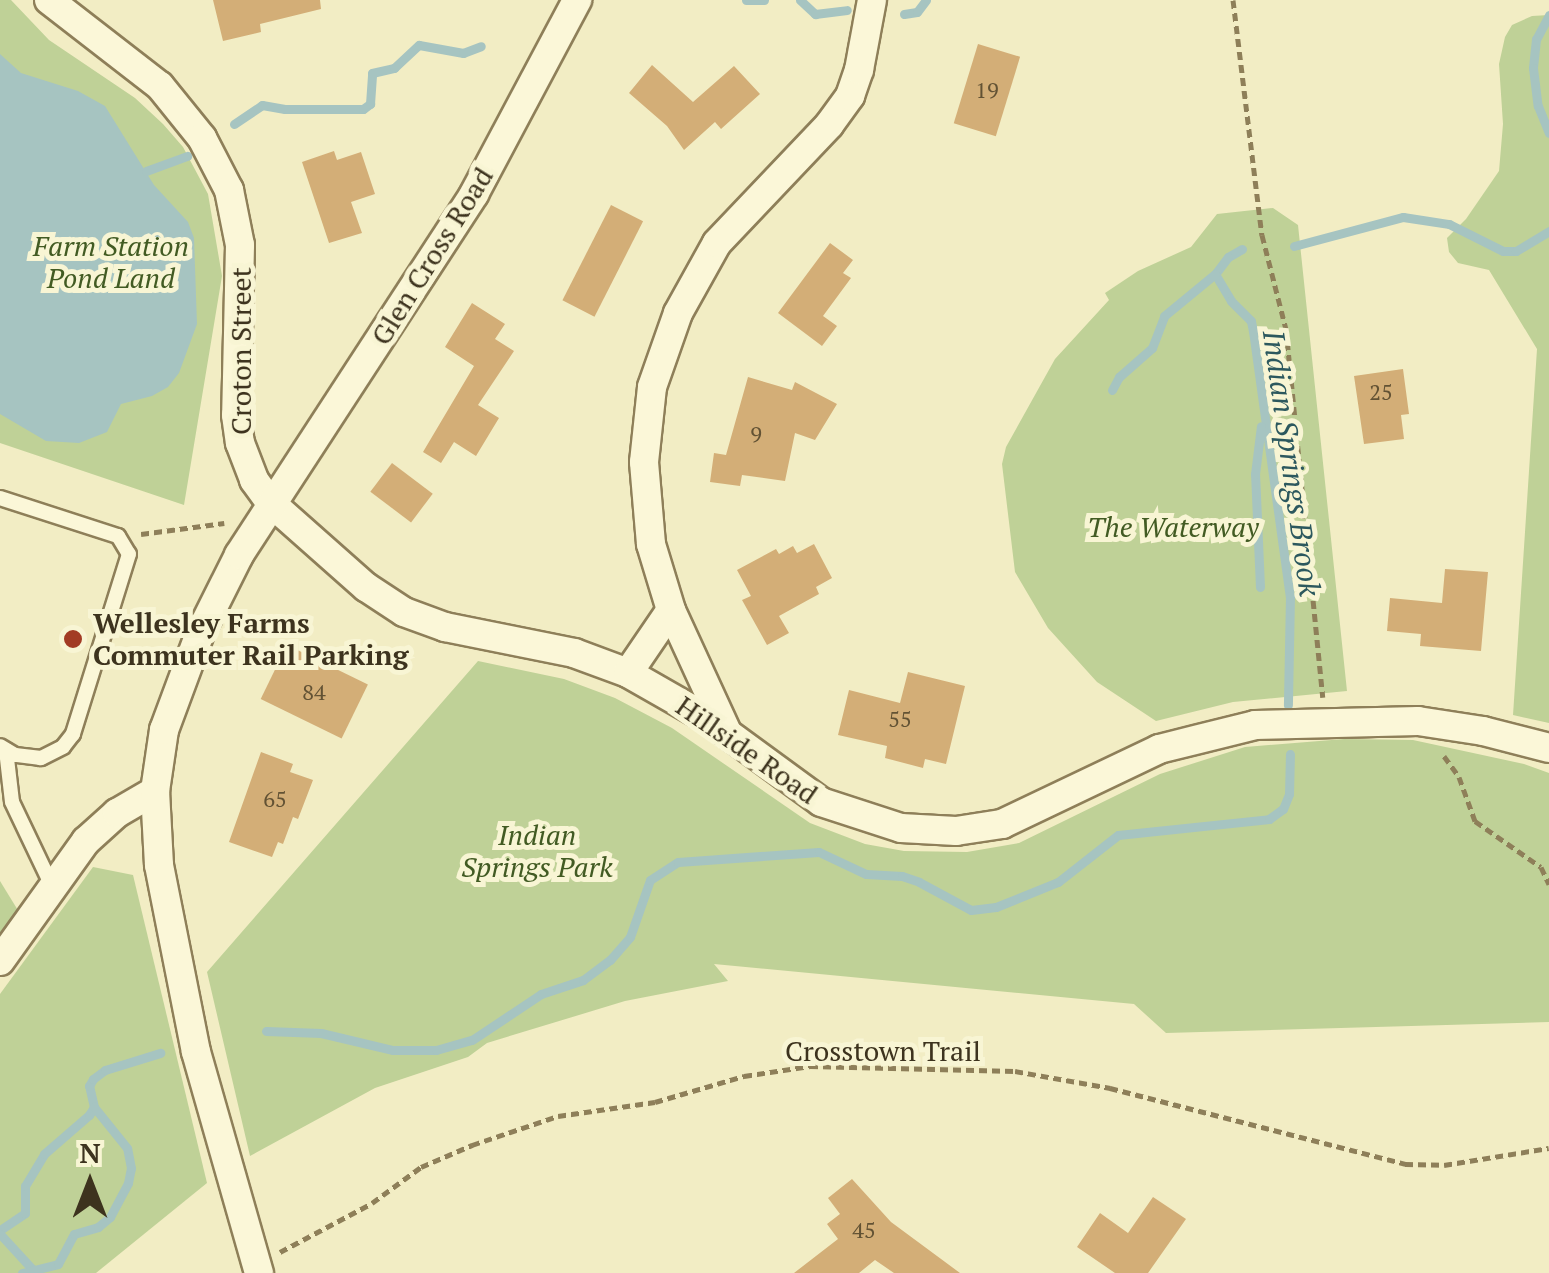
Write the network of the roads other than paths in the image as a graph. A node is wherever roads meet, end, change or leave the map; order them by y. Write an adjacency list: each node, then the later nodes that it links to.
1 (50, 0): 5 (street, Croton Street)
2 (578, 0): 5 (street, Glen Cross Road)
3 (872, 0): 6 (street)
4 (0, 498): 9 (lane)
5 (266, 511): 7 (street, Hillside Road); 11 (street)
6 (672, 610): 7 (street); 8 (street)
7 (628, 674): 8 (street, Hillside Road)
8 (728, 734): 10 (street, Hillside Road)
9 (3, 748): 12 (lane)
10 (1549, 748)
11 (155, 791): 12 (street); 14 (street)
12 (52, 886): 13 (street)
13 (0, 961)
14 (258, 1269)

